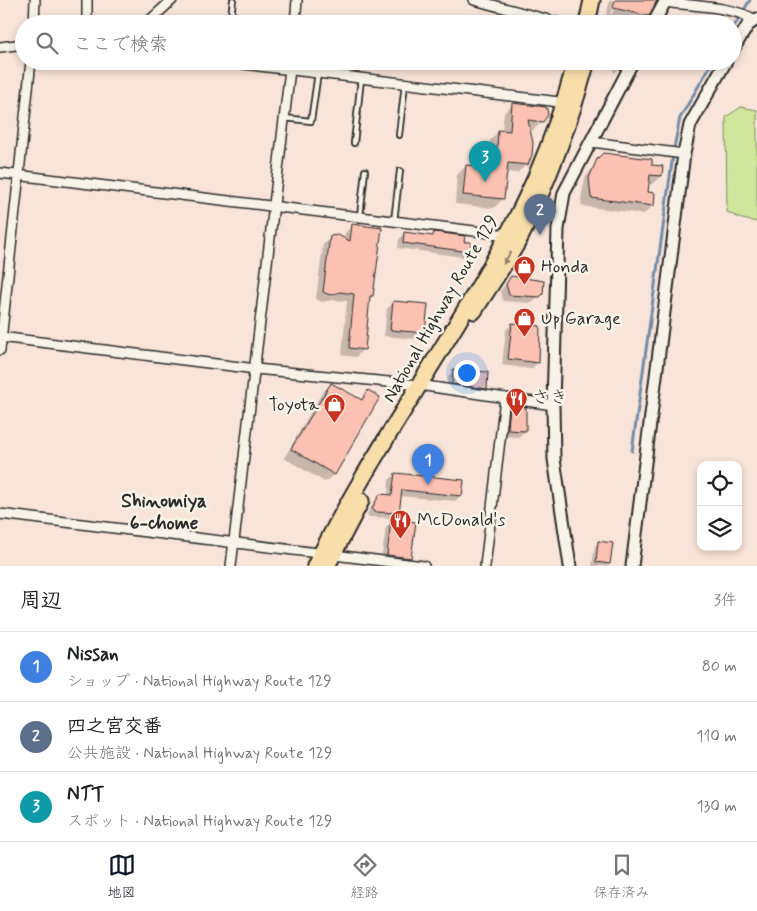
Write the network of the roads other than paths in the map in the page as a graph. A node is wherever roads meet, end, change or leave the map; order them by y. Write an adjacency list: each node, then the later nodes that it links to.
1 (34, 0): 10 (street)
2 (87, 0): 11 (street)
3 (172, 0): 12 (street)
4 (233, 0): 13 (lane)
5 (297, 0): 14 (street)
6 (474, 0): 15 (street)
7 (592, 0): 16 (highway)
8 (603, 0): 17 (highway)
9 (665, 1): 18 (street); 19 (street)
10 (34, 15)
11 (87, 15)
12 (156, 15)
13 (231, 15)
14 (296, 15)
15 (530, 15)
16 (589, 15)
17 (599, 15)
18 (658, 15)
19 (753, 18): 20 (street)
20 (742, 35)
21 (15, 45): 22 (street)
22 (0, 47)
23 (30, 70): 42 (street)
24 (290, 70): 34 (street)
25 (306, 70): 30 (street)
26 (575, 70): 33 (highway, National Highway Route 129)
27 (583, 70): 33 (highway, National Highway Route 129)
28 (629, 70): 36 (street)
29 (721, 70): 38 (street)
30 (318, 73): 31 (street); 34 (lane)
31 (361, 79): 32 (street); 37 (lane)
32 (405, 84): 33 (street); 35 (lane)
33 (570, 104): 43 (highway, National Highway Route 129)
34 (284, 118): 45 (street)
35 (399, 135)
36 (592, 142): 38 (street); 44 (street)
37 (354, 143)
38 (684, 154): 62 (street)
39 (366, 171): 46 (lane)
40 (400, 171): 47 (lane)
41 (0, 173): 42 (street)
42 (18, 175): 45 (street); 49 (street)
43 (540, 182): 44 (street); 48 (highway, National Highway Route 129); 52 (highway, National Highway Route 129, one-way to 52)
44 (564, 192): 54 (street)
45 (274, 206): 46 (street); 51 (street)
46 (360, 216): 47 (street)
47 (394, 221): 48 (street)
48 (507, 235): 52 (highway, National Highway Route 129)
49 (1, 337): 50 (street); 51 (street)
50 (0, 350)
51 (256, 369): 52 (street); 56 (street)
52 (424, 386): 53 (street); 57 (highway, National Highway Route 129)
53 (505, 398): 54 (street); 60 (street)
54 (553, 405): 61 (street)
55 (0, 514): 56 (street)
56 (234, 544): 57 (street); 58 (street)
57 (323, 560): 59 (street)
58 (231, 566)
59 (424, 566)
60 (485, 566)
61 (570, 566)
62 (632, 566)

